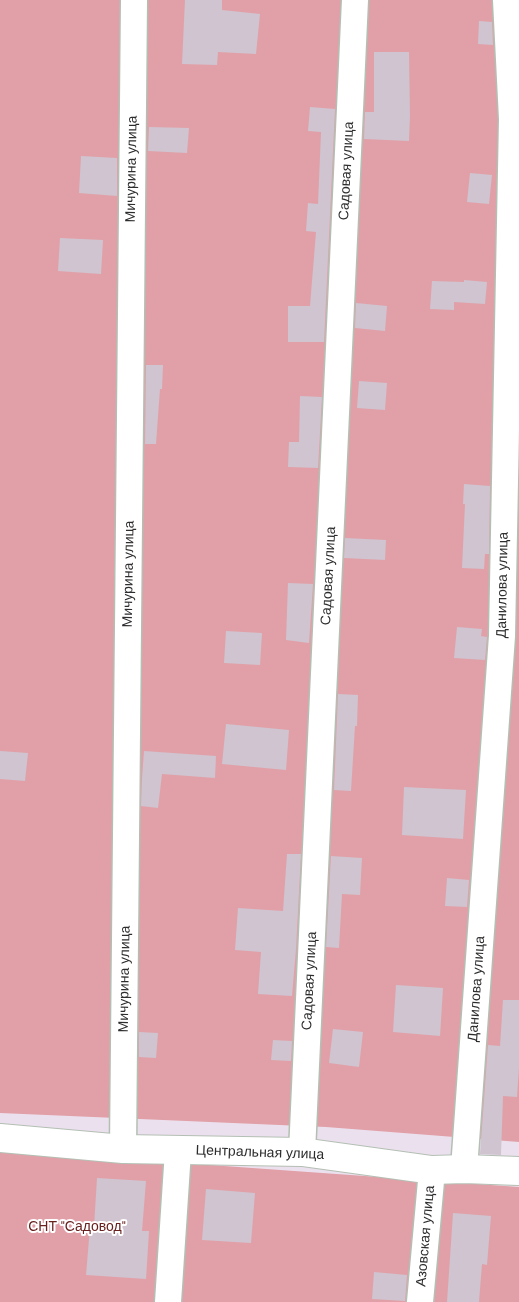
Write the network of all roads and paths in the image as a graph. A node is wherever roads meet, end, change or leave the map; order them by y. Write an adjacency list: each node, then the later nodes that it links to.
1 (134, 0): 5 (street, Мичурина улица)
2 (355, 0): 7 (street, Садовая улица)
3 (506, 0): 8 (street, Данилова улица)
4 (0, 1138): 5 (street, Центральная улица)
5 (123, 1149): 6 (street, Центральная улица)
6 (178, 1150): 7 (street, Центральная улица); 11 (street)
7 (302, 1152): 9 (street, Центральная улица)
8 (464, 1169): 9 (street, Центральная улица); 10 (street, Центральная улица)
9 (432, 1170): 12 (street, Азовская улица)
10 (519, 1171)
11 (168, 1302)
12 (420, 1302)

